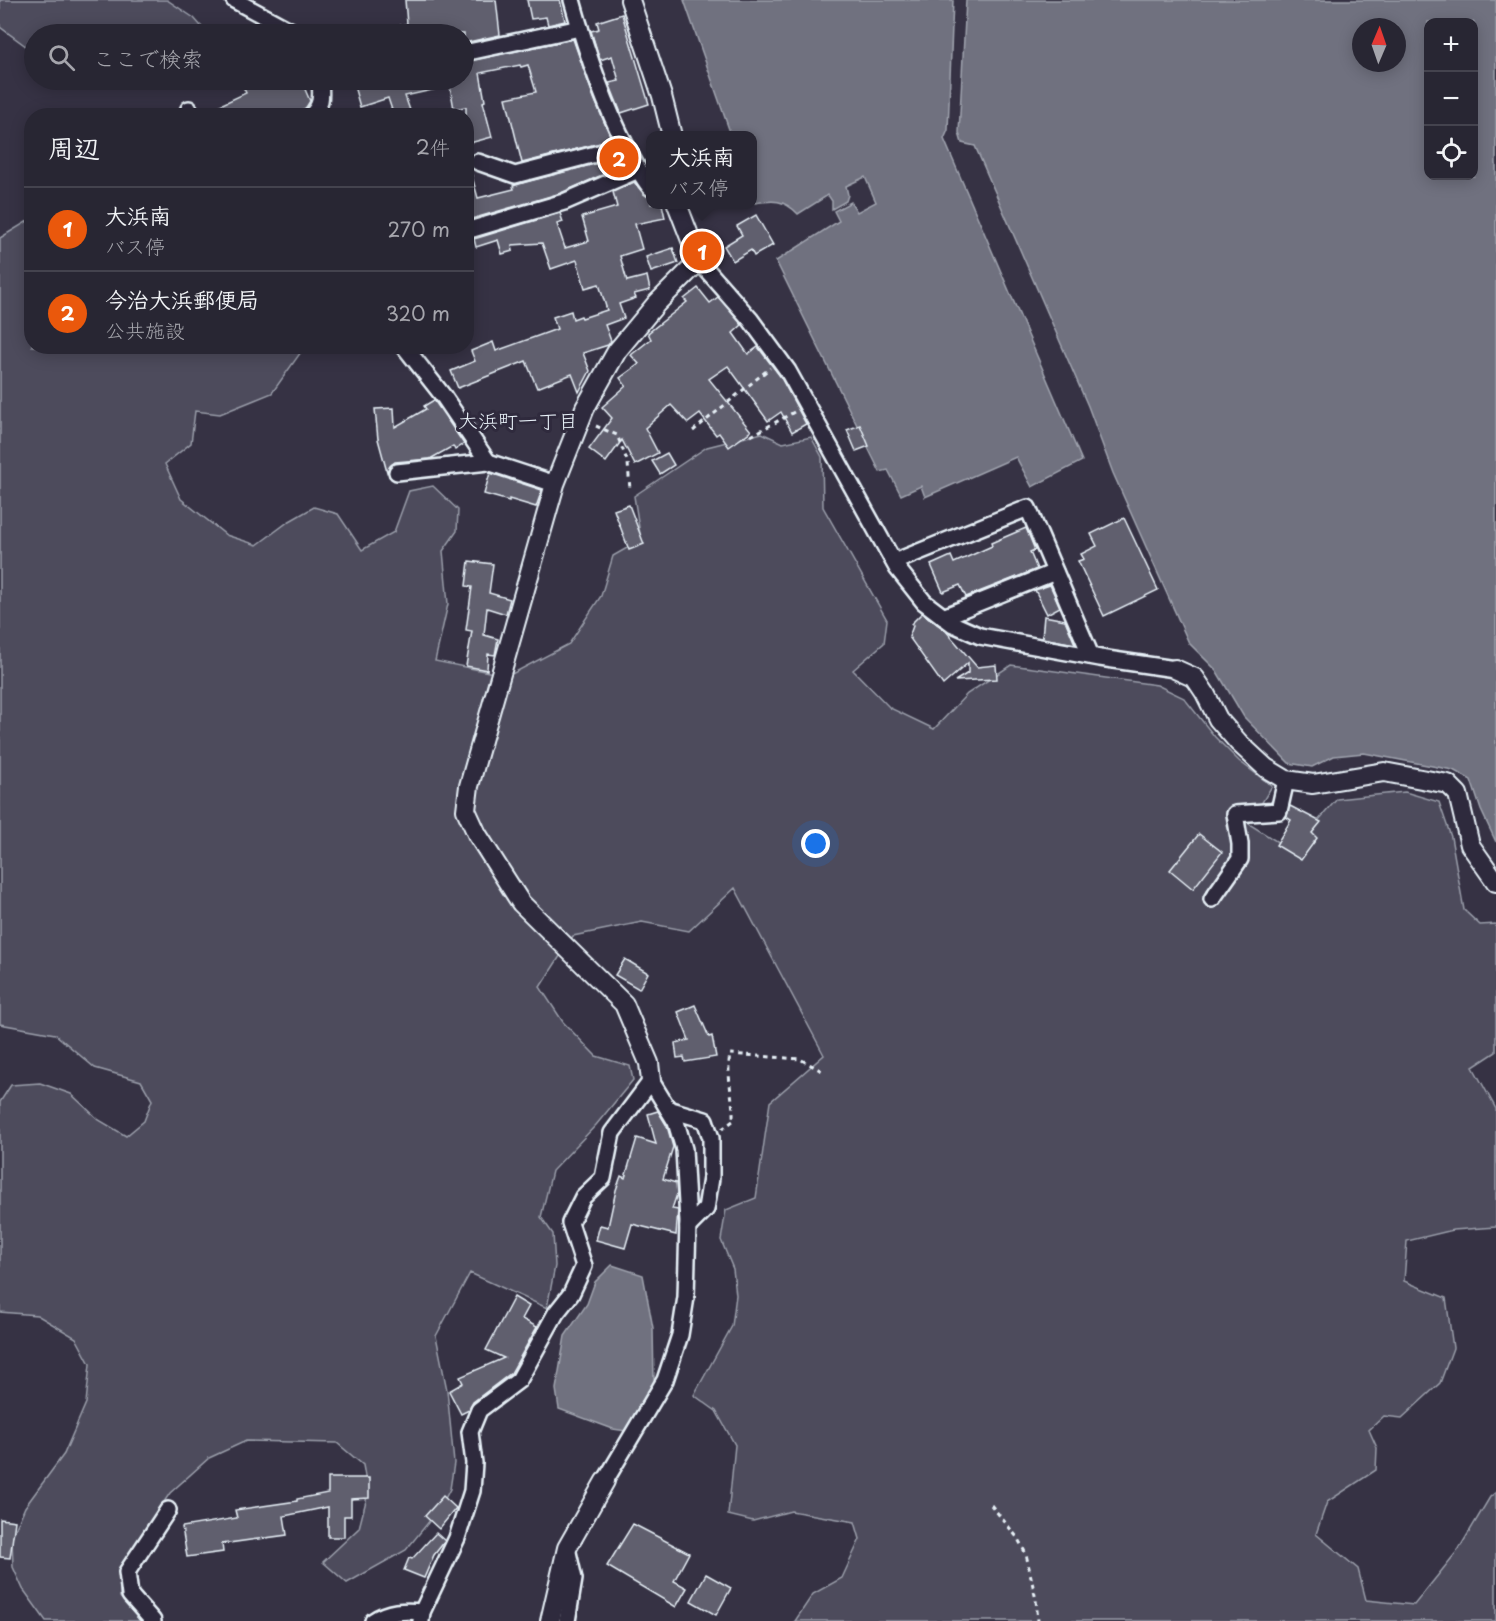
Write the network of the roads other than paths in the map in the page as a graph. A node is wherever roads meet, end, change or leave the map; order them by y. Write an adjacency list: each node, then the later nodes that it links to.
1 (234, 0): 4 (street)
2 (572, 0): 5 (street)
3 (630, 0): 9 (street)
4 (278, 24)
5 (580, 28): 6 (street); 10 (street)
6 (474, 50)
7 (321, 90): 8 (street)
8 (318, 108)
9 (671, 131)
10 (626, 146): 11 (street); 12 (street)
11 (478, 162)
12 (638, 170): 13 (street); 15 (street)
13 (646, 181)
14 (678, 209): 16 (street)
15 (474, 229)
16 (699, 261): 20 (street); 21 (street)
17 (410, 354): 18 (street)
18 (488, 462): 19 (street); 20 (street)
19 (397, 472)
20 (555, 484): 29 (street)
21 (894, 562): 22 (street); 23 (street)
22 (1055, 572): 23 (street); 24 (street)
23 (943, 617): 24 (street)
24 (1090, 657): 25 (street)
25 (1175, 669): 26 (street)
26 (1286, 780): 27 (street); 28 (street)
27 (1496, 882)
28 (1212, 899)
29 (651, 1081): 30 (street); 35 (street)
30 (668, 1109): 31 (street); 31 (street)
31 (688, 1227): 32 (street)
32 (605, 1481): 34 (street)
33 (168, 1510): 36 (street)
34 (567, 1548): 38 (street); 39 (street)
35 (421, 1616): 37 (street)
36 (153, 1621)
37 (373, 1621)
38 (550, 1621)
39 (567, 1621)

